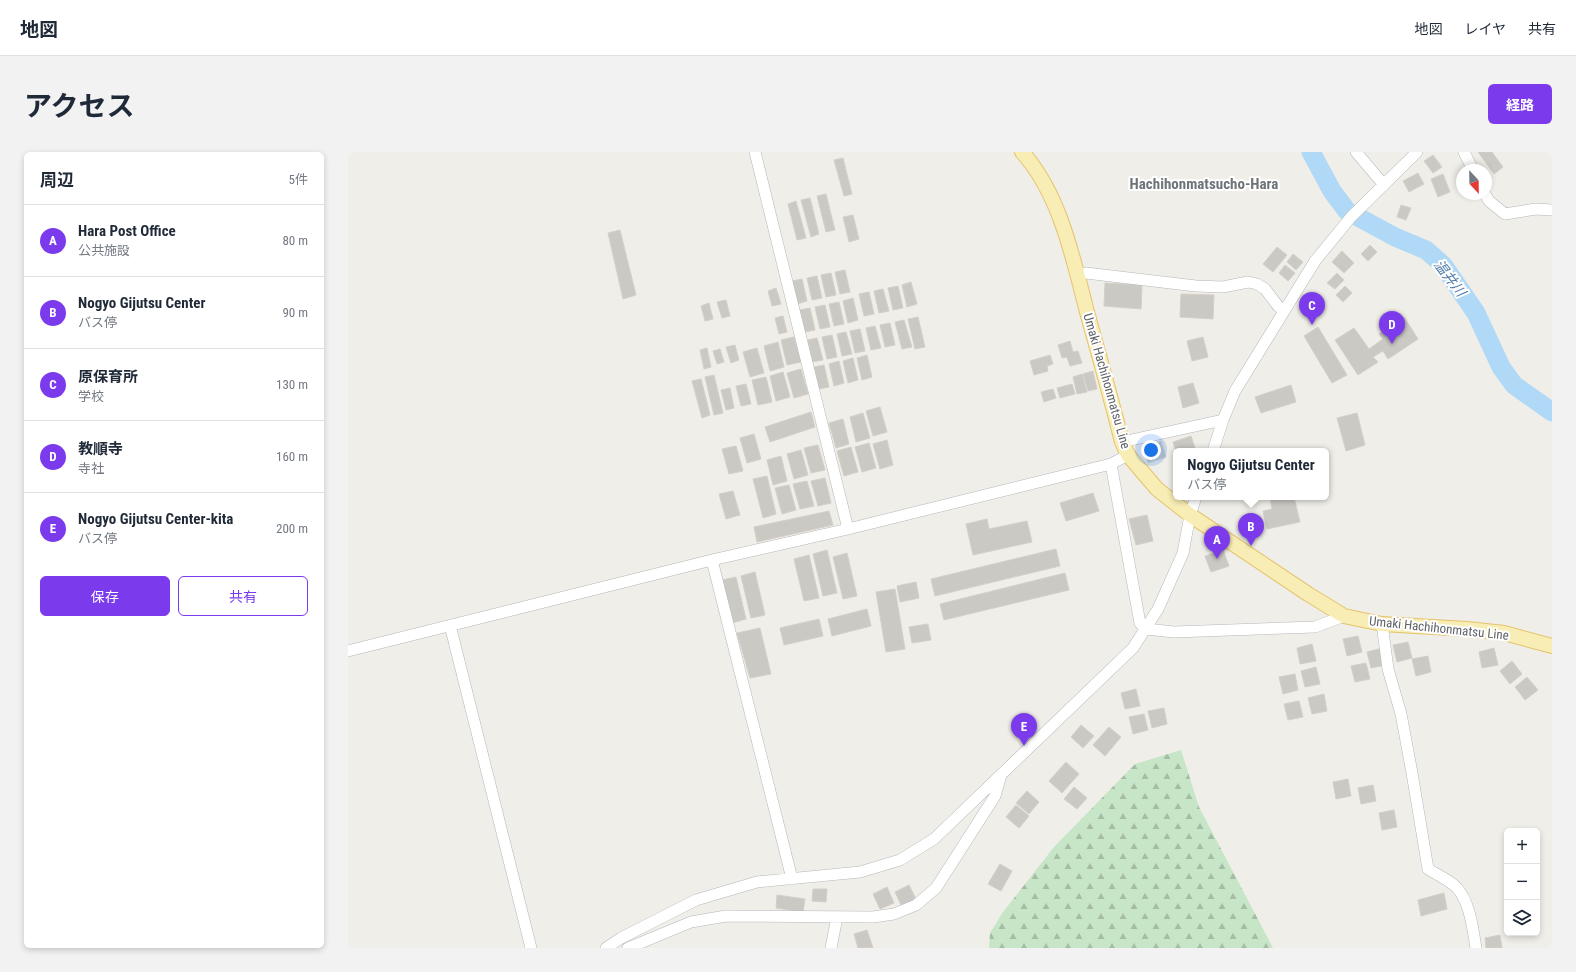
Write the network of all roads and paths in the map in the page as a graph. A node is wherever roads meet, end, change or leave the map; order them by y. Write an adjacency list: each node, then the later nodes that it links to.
1 (755, 152): 19 (street)
2 (1022, 152): 10 (main road, Umaki Hachihonmatsu Line)
3 (1356, 152): 7 (street)
4 (1417, 152): 7 (street)
5 (1464, 152): 6 (street)
6 (1470, 164)
7 (1384, 185): 11 (street)
8 (1488, 200): 9 (street)
9 (1552, 210)
10 (1077, 275): 11 (street); 13 (main road, Umaki Hachihonmatsu Line)
11 (1284, 310): 12 (street)
12 (1223, 420): 13 (street); 14 (street)
13 (1122, 442): 15 (main road, Umaki Hachihonmatsu Line)
14 (1214, 448)
15 (1128, 455): 16 (street); 18 (main road, Umaki Hachihonmatsu Line)
16 (1111, 464): 19 (street); 24 (street)
17 (1195, 500): 18 (street)
18 (1190, 515): 21 (main road, Umaki Hachihonmatsu Line); 24 (street)
19 (848, 529): 20 (street)
20 (712, 560): 23 (street); 28 (street)
21 (1344, 616): 22 (main road, Umaki Hachihonmatsu Line); 24 (street)
22 (1382, 624): 25 (main road, Umaki Hachihonmatsu Line); 34 (street)
23 (450, 625): 26 (street); 30 (street)
24 (1146, 629): 27 (street)
25 (1552, 646)
26 (348, 651)
27 (1001, 774): 28 (street); 29 (street)
28 (792, 879): 31 (street)
29 (837, 917): 32 (street); 33 (street)
30 (531, 948)
31 (606, 948)
32 (628, 948)
33 (831, 948)
34 (1476, 948)

